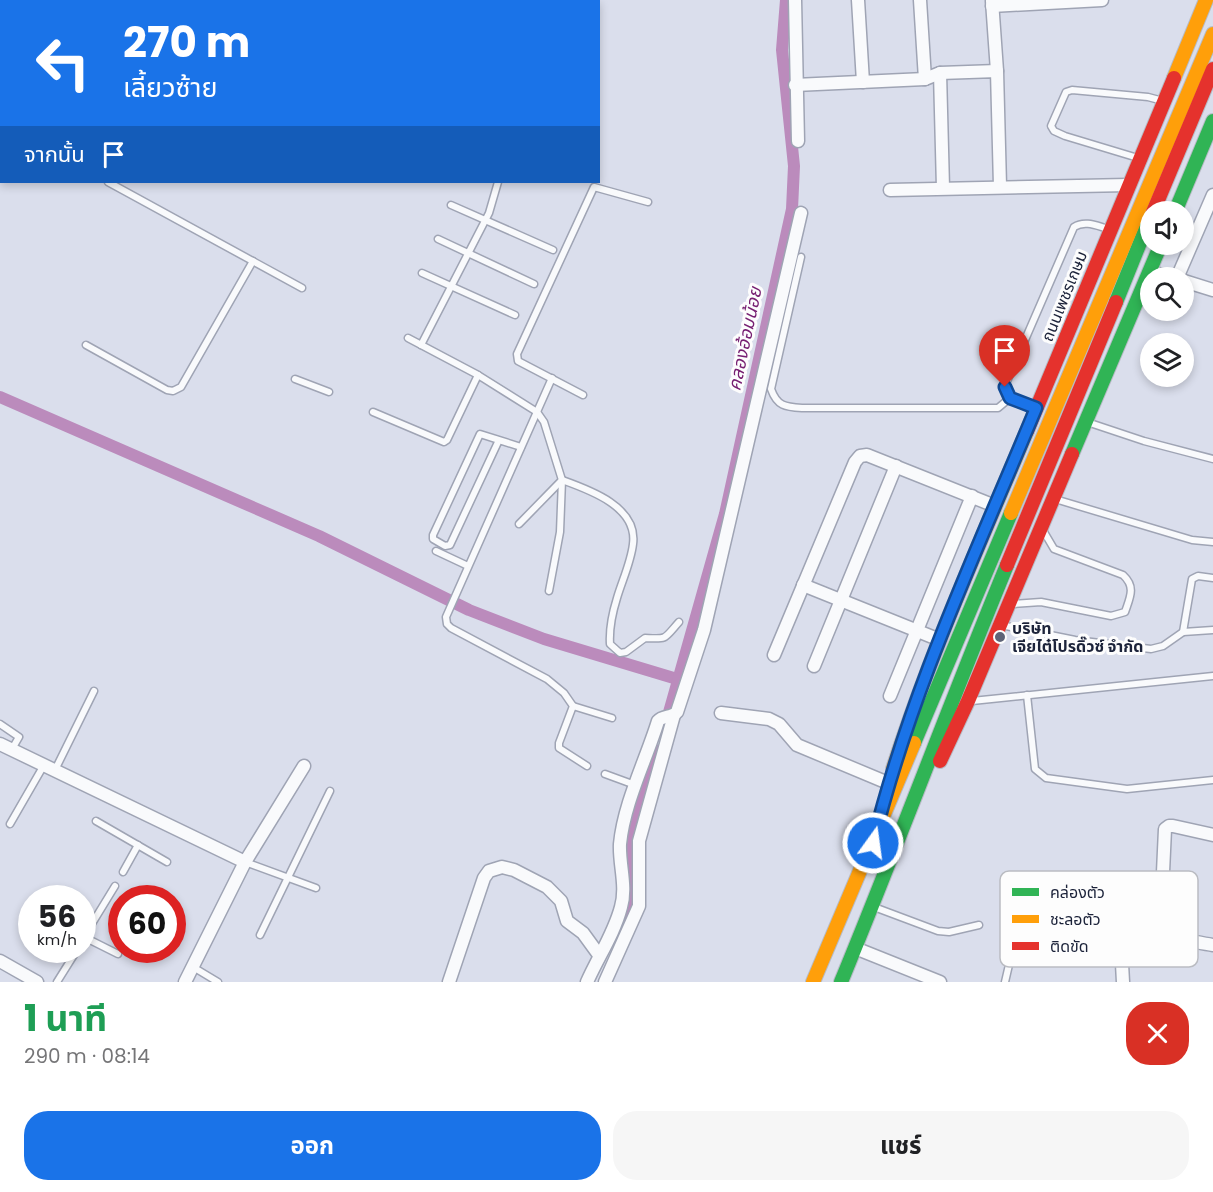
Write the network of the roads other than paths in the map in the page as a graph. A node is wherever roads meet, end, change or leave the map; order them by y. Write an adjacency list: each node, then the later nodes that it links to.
1 (795, 0): 13 (street)
2 (858, 0): 12 (street)
3 (920, 0): 11 (street)
4 (1102, 0): 6 (street)
5 (1206, 0): 14 (main road, ถนนเพชรเกษม)
6 (992, 3): 9 (street)
7 (1213, 34): 25 (main road, ถนนเพชรเกษม)
8 (1213, 69): 26 (main road, ถนนเพชรเกษม)
9 (997, 71): 10 (street); 21 (street)
10 (940, 72): 11 (street); 22 (street)
11 (925, 79): 12 (street)
12 (863, 82): 13 (street)
13 (795, 86): 16 (street)
14 (1163, 101): 17 (main road, ถนนเพชรเกษม); 17 (lane)
15 (1213, 121): 27 (main road)
16 (798, 141)
17 (1139, 159): 20 (main road, ถนนเพชรเกษม)
18 (110, 183): 39 (lane)
19 (498, 183): 31 (lane)
20 (1128, 185): 21 (street); 32 (main road, ถนนเพชรเกษม)
21 (1000, 186): 22 (street)
22 (944, 188): 23 (street)
23 (890, 190)
24 (1212, 197): 40 (street)
25 (1153, 201)
26 (1153, 201)
27 (1180, 201)
28 (648, 202): 53 (lane)
29 (451, 205): 31 (lane)
30 (801, 213): 95 (street)
31 (485, 220): 36 (lane); 37 (lane)
32 (1110, 229): 57 (lane); 58 (main road, ถนนเพชรเกษม)
33 (1140, 231): 111 (main road, ถนนเพชรเกษม)
34 (438, 239): 37 (lane)
35 (1140, 242): 113 (main road)
36 (553, 250)
37 (466, 254): 42 (lane); 44 (lane)
38 (801, 257): 57 (lane)
39 (253, 261): 45 (lane); 50 (lane)
40 (1182, 267)
41 (422, 273): 44 (lane)
42 (534, 284)
43 (1194, 284): 46 (street)
44 (450, 286): 48 (lane); 51 (lane)
45 (302, 288)
46 (1213, 290)
47 (1140, 294): 61 (main road)
48 (515, 315)
49 (408, 338): 51 (lane)
50 (86, 345)
51 (421, 345): 52 (lane)
52 (478, 375): 59 (lane); 60 (lane)
53 (552, 378): 56 (lane); 60 (lane)
54 (295, 379): 55 (lane)
55 (329, 392)
56 (583, 395)
57 (1010, 398): 58 (lane)
58 (1036, 408): 69 (main road, ถนนเพชรเกษม)
59 (373, 412)
60 (537, 412): 63 (lane); 66 (lane)
61 (1086, 421): 64 (lane); 68 (main road)
62 (499, 440): 62 (lane); 63 (lane)
63 (521, 447): 74 (lane)
64 (1213, 459)
65 (896, 466): 67 (street); 76 (street); 78 (street)
66 (562, 480): 70 (lane); 77 (lane); 80 (lane)
67 (972, 496): 69 (street); 82 (street)
68 (1053, 498): 71 (main road); 72 (lane)
69 (995, 506): 85 (main road, ถนนเพชรเกษม)
70 (519, 524)
71 (1041, 526): 79 (main road); 79 (lane)
72 (1213, 542)
73 (436, 551): 74 (lane)
74 (468, 566): 93 (lane)
75 (1213, 578): 84 (lane)
76 (803, 585): 78 (street); 86 (street)
77 (549, 591)
78 (841, 600): 82 (street); 87 (street)
79 (1008, 604): 81 (main road)
80 (679, 622)
81 (1000, 625): 84 (lane); 92 (main road)
82 (917, 630): 85 (street); 91 (street)
83 (1213, 630): 84 (lane)
84 (1183, 632)
85 (940, 640): 105 (main road, ถนนเพชรเกษม)
86 (774, 654)
87 (814, 666)
88 (1213, 676): 90 (lane)
89 (94, 691): 102 (lane)
90 (1027, 695): 92 (lane); 104 (lane)
91 (890, 696)
92 (968, 701): 113 (main road)
93 (573, 706): 96 (lane); 101 (lane)
94 (721, 713): 105 (street)
95 (669, 716): 106 (street); 140 (street)
96 (612, 718)
97 (0, 724): 99 (lane)
98 (0, 744): 99 (street)
99 (12, 749): 102 (street)
100 (304, 766): 115 (street)
101 (587, 766)
102 (50, 767): 109 (lane); 115 (street)
103 (605, 774): 106 (lane)
104 (1213, 780)
105 (888, 783): 111 (main road, ถนนเพชรเกษม)
106 (636, 785): 128 (street)
107 (330, 791): 118 (lane)
108 (96, 821): 112 (lane)
109 (10, 824)
110 (1213, 836): 116 (street)
111 (873, 843): 141 (main road, ถนนเพชรเกษม)
112 (138, 845): 114 (lane); 117 (lane)
113 (895, 852): 121 (main road)
114 (167, 862)
115 (244, 862): 118 (lane); 133 (street)
116 (1164, 871)
117 (123, 872)
118 (287, 877): 119 (lane); 124 (lane)
119 (316, 888)
120 (108, 897): 122 (lane)
121 (872, 906): 123 (lane); 127 (main road)
122 (96, 917)
123 (979, 925)
124 (260, 935)
125 (1198, 943): 126 (street)
126 (1213, 945)
127 (855, 948): 142 (main road); 143 (street)
128 (599, 955): 138 (street); 139 (street)
129 (0, 962): 134 (street)
130 (69, 963): 135 (lane)
131 (1008, 967): 144 (lane)
132 (1122, 967): 145 (street)
133 (193, 968): 136 (street); 137 (lane)
134 (37, 982)
135 (57, 982)
136 (184, 982)
137 (218, 982)
138 (449, 982)
139 (587, 982)
140 (605, 982)
141 (813, 982)
142 (841, 982)
143 (940, 982)
144 (1005, 982)
145 (1122, 982)

